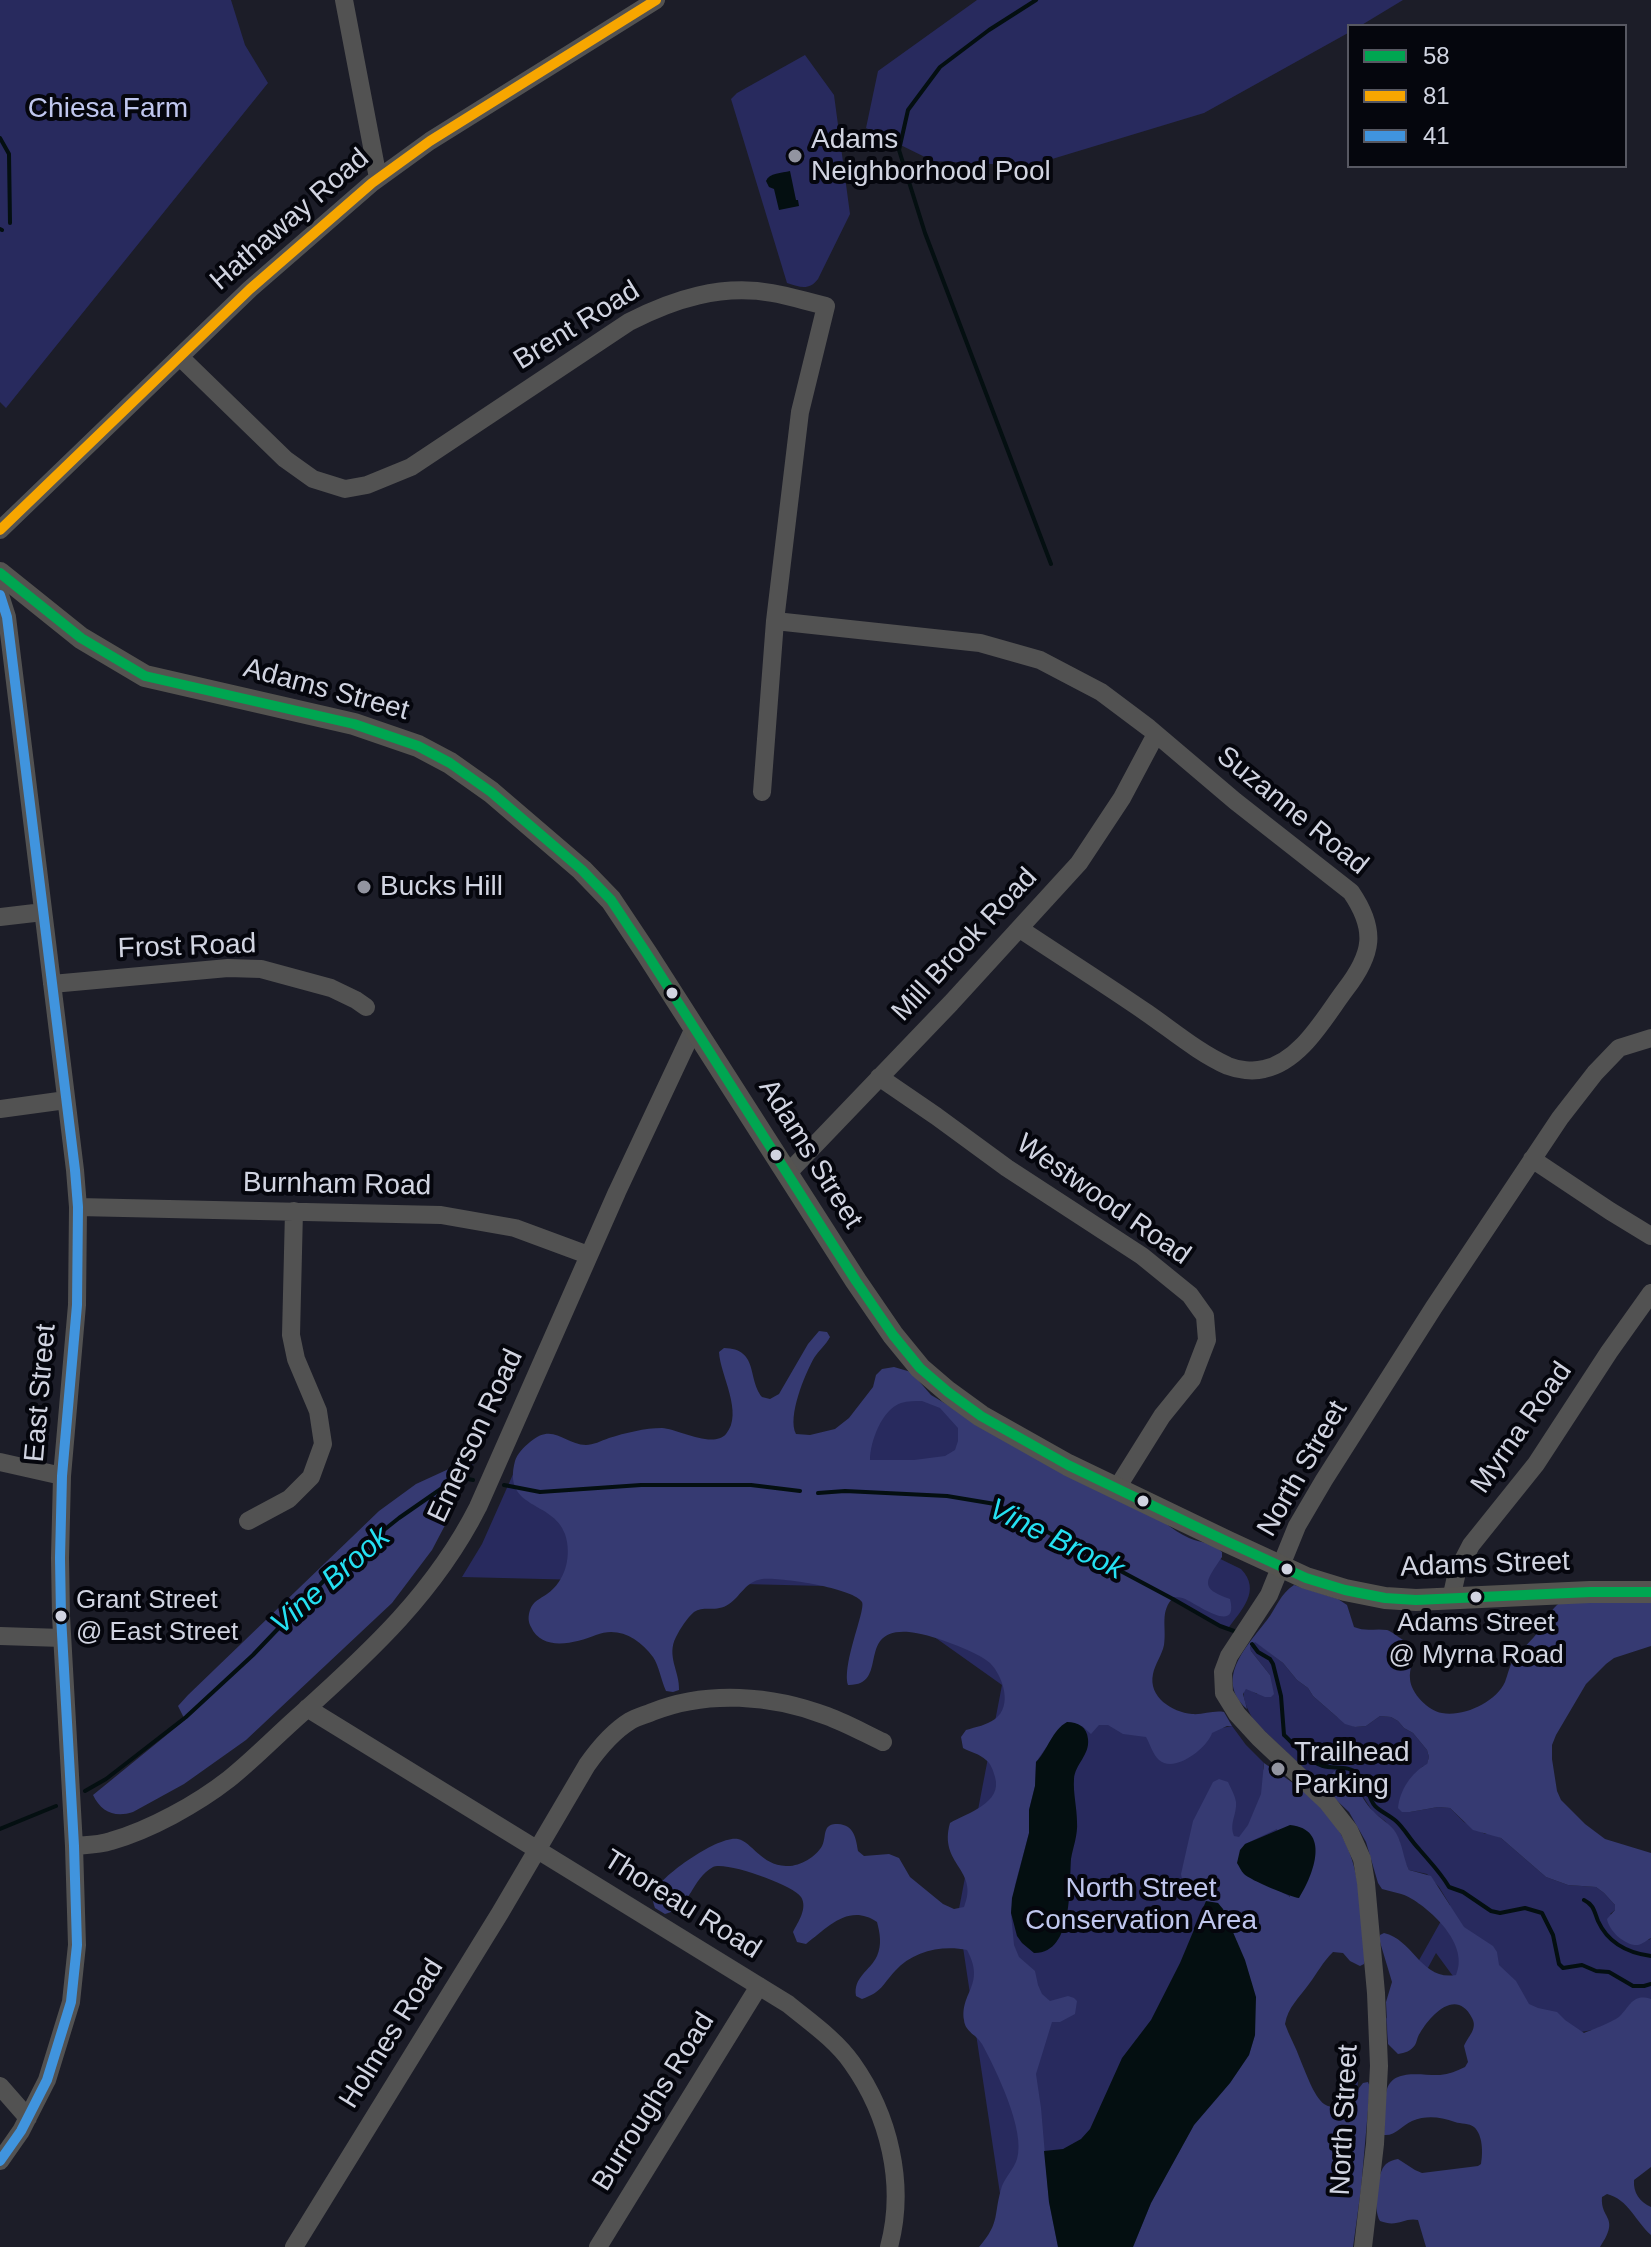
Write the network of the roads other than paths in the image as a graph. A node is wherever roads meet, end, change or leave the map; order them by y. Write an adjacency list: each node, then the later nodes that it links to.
1 (344, 0): 3 (street)
2 (656, 0): 3 (street, Hathaway Road)
3 (378, 178): 4 (street, Hathaway Road)
4 (180, 357): 5 (street, Hathaway Road); 10 (street, Brent Road)
5 (0, 530)
6 (0, 573): 8 (main road, Adams Street)
7 (0, 595): 9 (street, East Street)
8 (39, 604): 9 (street); 18 (main road, Adams Street)
9 (7, 617): 13 (street, East Street)
10 (775, 621): 11 (street, Suzanne Road); 12 (street, Brent Road)
11 (1156, 734): 15 (street, Mill Brook Road); 15 (street, Suzanne Road)
12 (762, 792)
13 (43, 912): 14 (street); 16 (street, East Street)
14 (0, 917)
15 (1020, 929): 20 (street, Mill Brook Road)
16 (52, 984): 17 (street, Frost Road); 21 (street, East Street)
17 (366, 1007)
18 (694, 1028): 24 (main road, Adams Street); 28 (street, Emerson Road)
19 (1651, 1038): 23 (street, North Street)
20 (879, 1077): 24 (street, Mill Brook Road); 32 (street, Westwood Road)
21 (66, 1100): 22 (street); 25 (street, East Street)
22 (0, 1109)
23 (1532, 1159): 27 (street); 34 (street, North Street)
24 (787, 1174): 32 (main road, Adams Street)
25 (78, 1207): 26 (street, Burnham Road); 31 (street, East Street)
26 (294, 1211): 28 (street, Burnham Road); 33 (street)
27 (1651, 1236)
28 (588, 1255): 39 (street, Emerson Road)
29 (1651, 1293): 36 (street, Myrna Road)
30 (0, 1462): 31 (street)
31 (62, 1476): 38 (street, East Street)
32 (1117, 1488): 34 (main road, Adams Street)
33 (248, 1521)
34 (1281, 1567): 36 (main road, Adams Street); 50 (street, North Street)
35 (1651, 1592): 36 (main road, Adams Street)
36 (1451, 1599)
37 (0, 1636): 38 (street)
38 (62, 1638): 41 (street, East Street)
39 (307, 1708): 41 (street, Emerson Road); 42 (street, Thoreau Road)
40 (883, 1742): 42 (street, Holmes Road)
41 (74, 1846): 45 (street, East Street)
42 (537, 1849): 43 (street, Thoreau Road); 47 (street, Holmes Road)
43 (759, 1986): 48 (street, Burroughs Road); 49 (street, Thoreau Road)
44 (0, 2086): 45 (street)
45 (28, 2118): 46 (street, East Street)
46 (0, 2161)
47 (294, 2247)
48 (598, 2247)
49 (889, 2247)
50 (1363, 2247)

